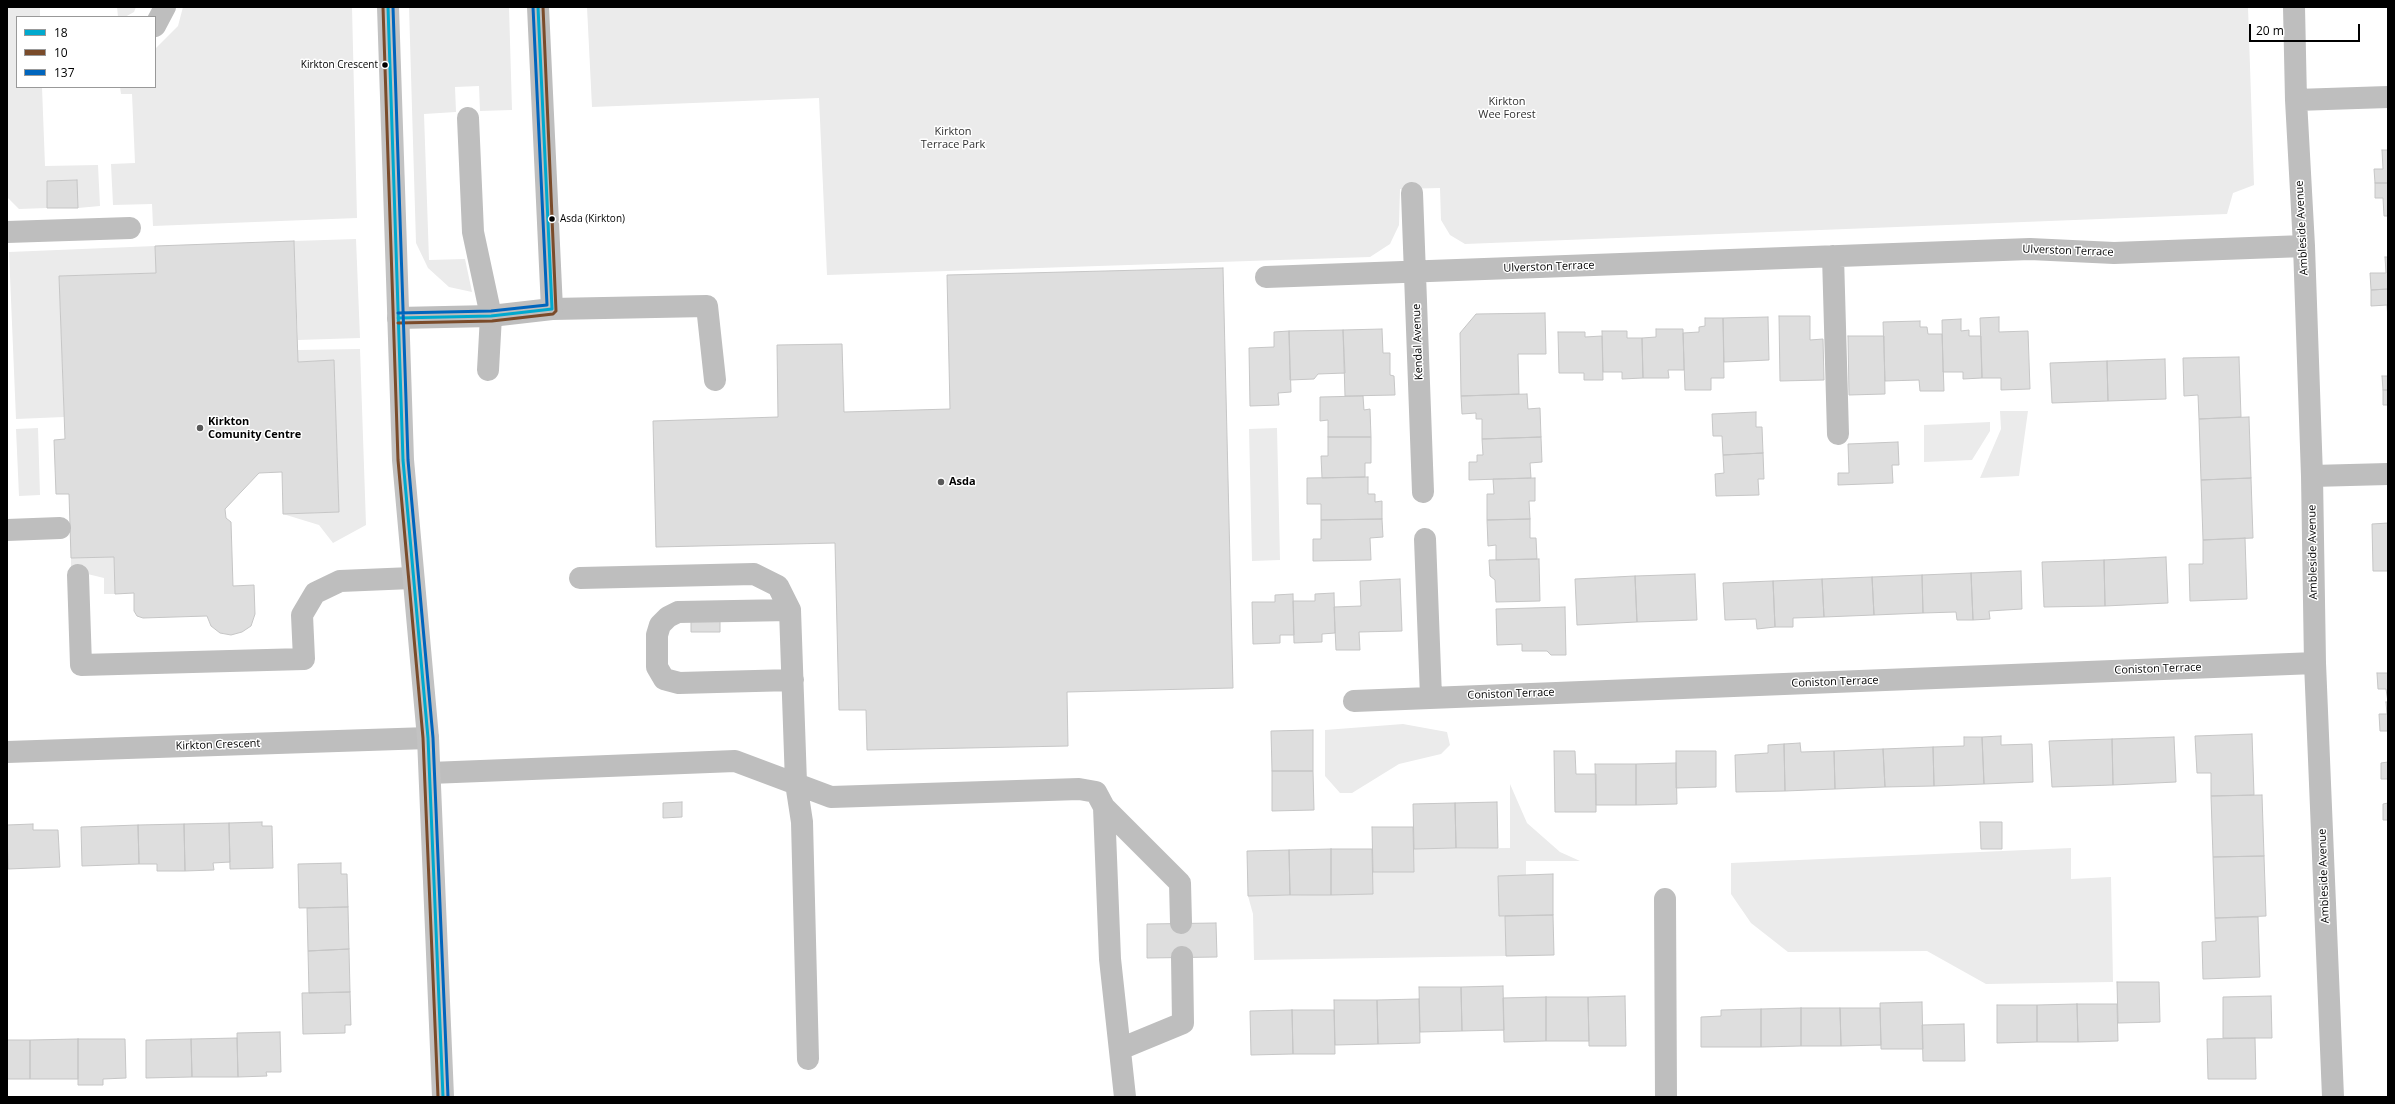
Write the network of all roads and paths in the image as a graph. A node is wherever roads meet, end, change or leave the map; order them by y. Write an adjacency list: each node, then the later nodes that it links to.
1 (165, 7): 5 (street)
2 (388, 7): 18 (street)
3 (538, 7): 16 (street)
4 (2294, 7): 7 (street, Ambleside Avenue)
5 (156, 24)
6 (2388, 97): 7 (street)
7 (2296, 100): 12 (street, Ambleside Avenue)
8 (468, 118): 17 (street)
9 (1412, 193): 14 (street, Kendal Avenue)
10 (130, 228): 11 (street)
11 (7, 232)
12 (2304, 246): 13 (street, Ulverston Terrace); 23 (street, Ambleside Avenue)
13 (1833, 256): 14 (street, Ulverston Terrace); 21 (street)
14 (1415, 272): 15 (street, Ulverston Terrace); 24 (street, Kendal Avenue)
15 (1266, 276)
16 (552, 309): 17 (street); 20 (street)
17 (491, 316): 18 (street); 19 (street)
18 (398, 318): 29 (street)
19 (488, 370)
20 (715, 380)
21 (1838, 434)
22 (2388, 474): 23 (street)
23 (2312, 476): 32 (street, Ambleside Avenue)
24 (1423, 492)
25 (60, 528): 26 (street)
26 (7, 530)
27 (1425, 539): 34 (street)
28 (78, 575): 29 (street)
29 (412, 578): 36 (street)
30 (580, 578): 31 (street)
31 (790, 610): 33 (street); 33 (street)
32 (2315, 663): 34 (street, Coniston Terrace); 49 (street, Ambleside Avenue)
33 (793, 680): 39 (street)
34 (1431, 697): 35 (street, Coniston Terrace)
35 (1354, 700)
36 (428, 738): 37 (street, Kirkton Crescent); 38 (street)
37 (7, 752)
38 (430, 773): 39 (street); 46 (street)
39 (796, 783): 40 (street); 45 (street)
40 (1104, 807): 42 (street); 44 (street)
41 (1664, 898): 48 (street)
42 (1181, 923)
43 (1182, 958): 44 (street)
44 (1120, 1049): 47 (street)
45 (808, 1059)
46 (443, 1097)
47 (1125, 1097)
48 (1666, 1097)
49 (2333, 1097)

